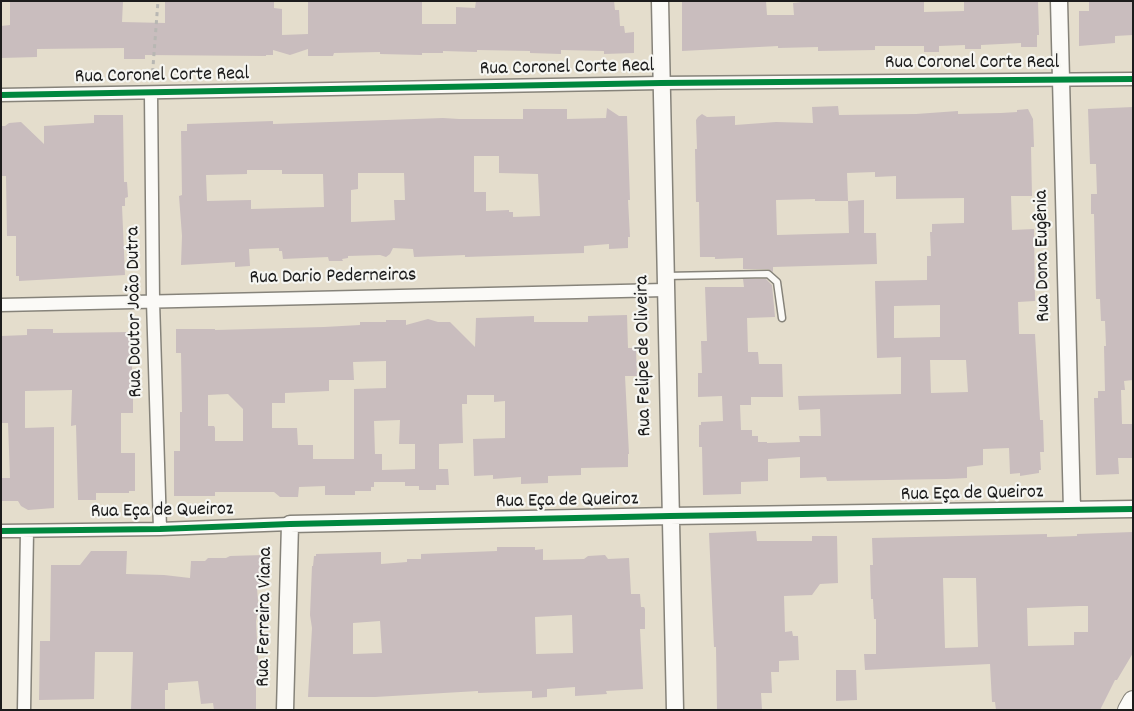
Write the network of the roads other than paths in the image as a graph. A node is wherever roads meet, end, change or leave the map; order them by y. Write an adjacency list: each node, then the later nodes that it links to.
1 (660, 1): 5 (street, Rua Felipe de Oliveira)
2 (1059, 1): 4 (street, Rua Dona Eugênia)
3 (1133, 79): 4 (street, Rua Coronel Corte Real)
4 (1060, 80): 5 (street, Rua Coronel Corte Real); 13 (street, Rua Dona Eugênia)
5 (661, 83): 6 (street, Rua Coronel Corte Real); 8 (street, Rua Felipe de Oliveira)
6 (151, 94): 7 (street, Rua Coronel Corte Real); 9 (street, Rua Doutor João Dutra)
7 (1, 96)
8 (665, 283): 9 (street, Rua Dario Pederneiras); 11 (lane); 14 (street, Rua Felipe de Oliveira)
9 (153, 301): 10 (street, Rua Dario Pederneiras); 16 (street, Rua Doutor João Dutra)
10 (1, 305)
11 (782, 318)
12 (1133, 509): 13 (street, Rua Eça de Queiroz)
13 (1072, 510): 14 (street, Rua Eça de Queiroz)
14 (670, 516): 15 (street, Rua Eça de Queiroz); 22 (street, Rua Felipe de Oliveira)
15 (290, 524): 16 (street, Rua Eça de Queiroz); 21 (street, Rua Ferreira Viana)
16 (160, 529): 18 (street, Rua Eça de Queiroz)
17 (1, 531): 18 (street, Rua Eça de Queiroz)
18 (27, 531): 20 (street)
19 (1133, 701): 23 (main road)
20 (24, 710)
21 (285, 710)
22 (674, 710)
23 (1128, 710)

